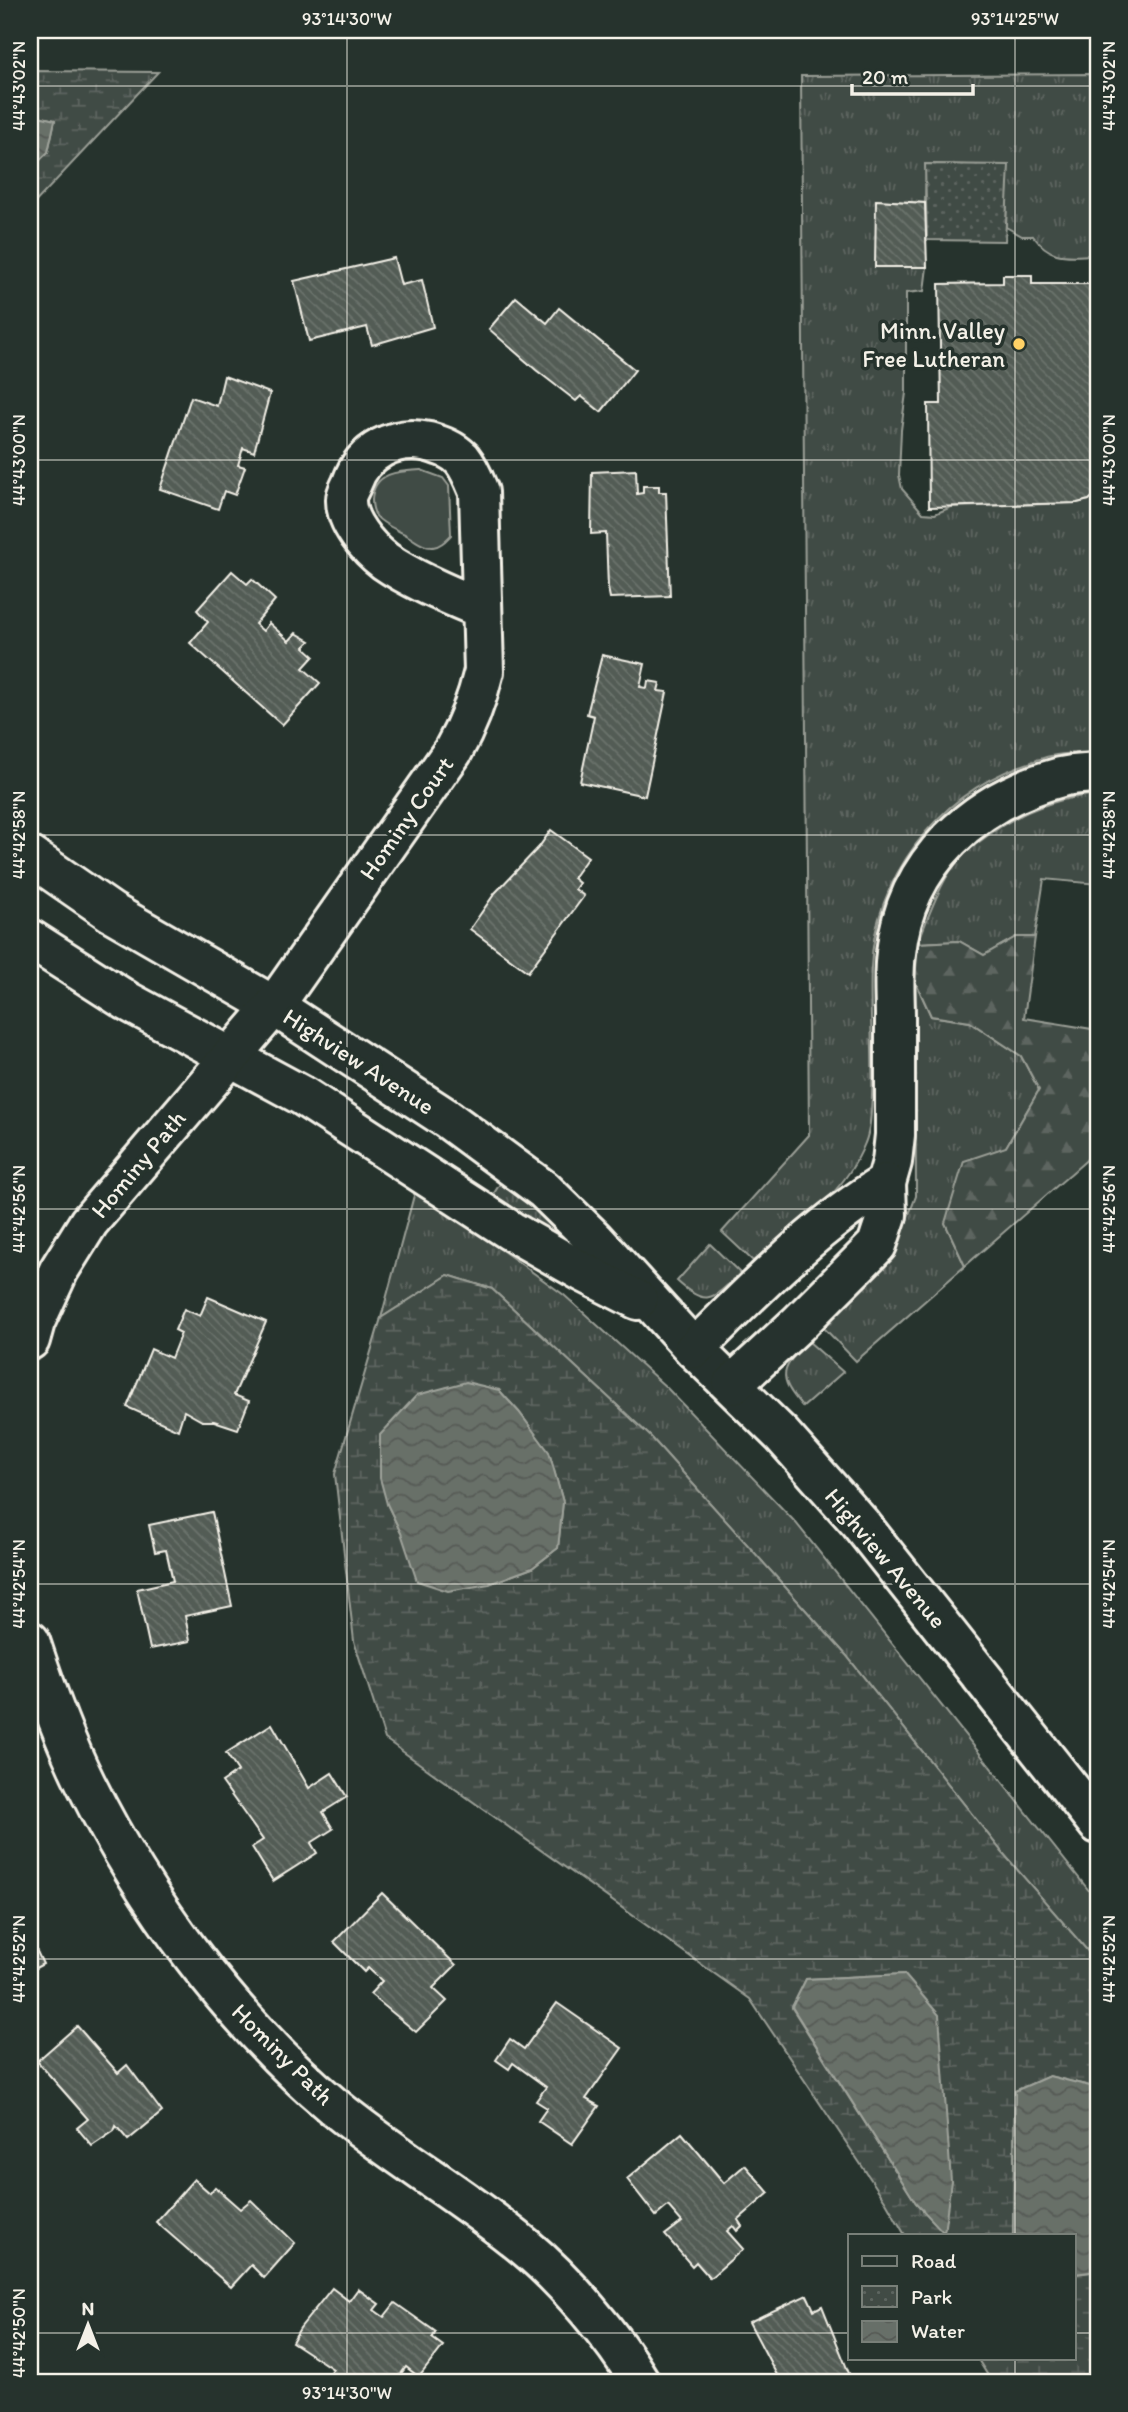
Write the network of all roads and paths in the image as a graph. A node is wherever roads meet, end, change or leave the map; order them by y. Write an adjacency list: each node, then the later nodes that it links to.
1 (482, 609): 1 (street, Hominy Court); 5 (street, Hominy Court)
2 (1098, 774): 7 (street)
3 (30, 856): 5 (street, Highview Avenue)
4 (30, 939): 6 (street, Highview Avenue)
5 (274, 1006): 6 (street, Hominy Path); 8 (street, Highview Avenue)
6 (230, 1057): 8 (street, Highview Avenue); 9 (street, Hominy Path)
7 (886, 1184): 10 (street); 11 (street)
8 (656, 1308): 10 (street, Highview Avenue)
9 (30, 1340)
10 (694, 1349): 11 (street, Highview Avenue)
11 (732, 1385): 14 (street, Highview Avenue)
12 (30, 1642): 13 (street, Hominy Path)
13 (41, 1710): 15 (street, Hominy Path)
14 (1098, 1824)
15 (640, 2382)

